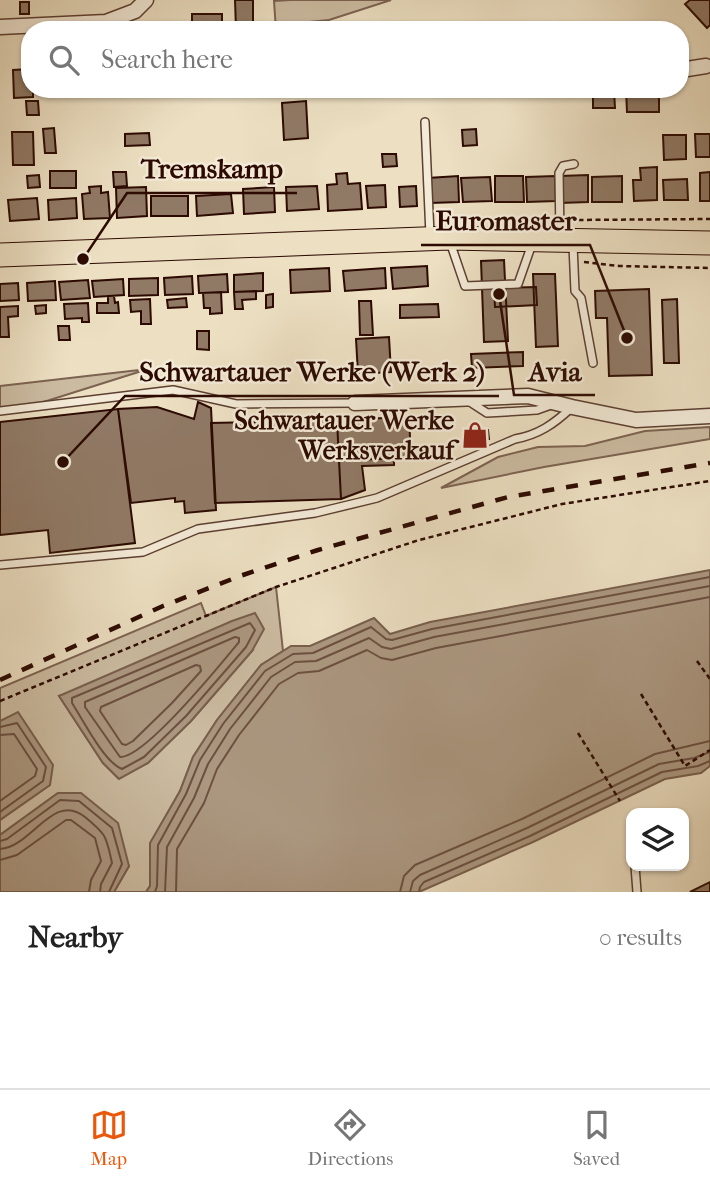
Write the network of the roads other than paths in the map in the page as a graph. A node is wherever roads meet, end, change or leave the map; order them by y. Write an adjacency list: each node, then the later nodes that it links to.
1 (146, 0): 2 (street)
2 (109, 21)
3 (21, 26): 4 (street)
4 (0, 27)
5 (709, 64): 6 (street)
6 (689, 69)
7 (425, 122): 9 (lane)
8 (574, 164): 11 (lane)
9 (440, 238): 10 (main road); 10 (lane); 13 (main road)
10 (533, 239): 11 (main road)
11 (566, 241): 12 (main road); 14 (lane)
12 (710, 243)
13 (0, 256)
14 (593, 363)
15 (354, 404): 16 (street); 17 (lane)
16 (572, 407): 18 (street); 19 (lane)
17 (0, 411)
18 (710, 416)
19 (0, 565)
20 (635, 871): 21 (lane)
21 (637, 892)

